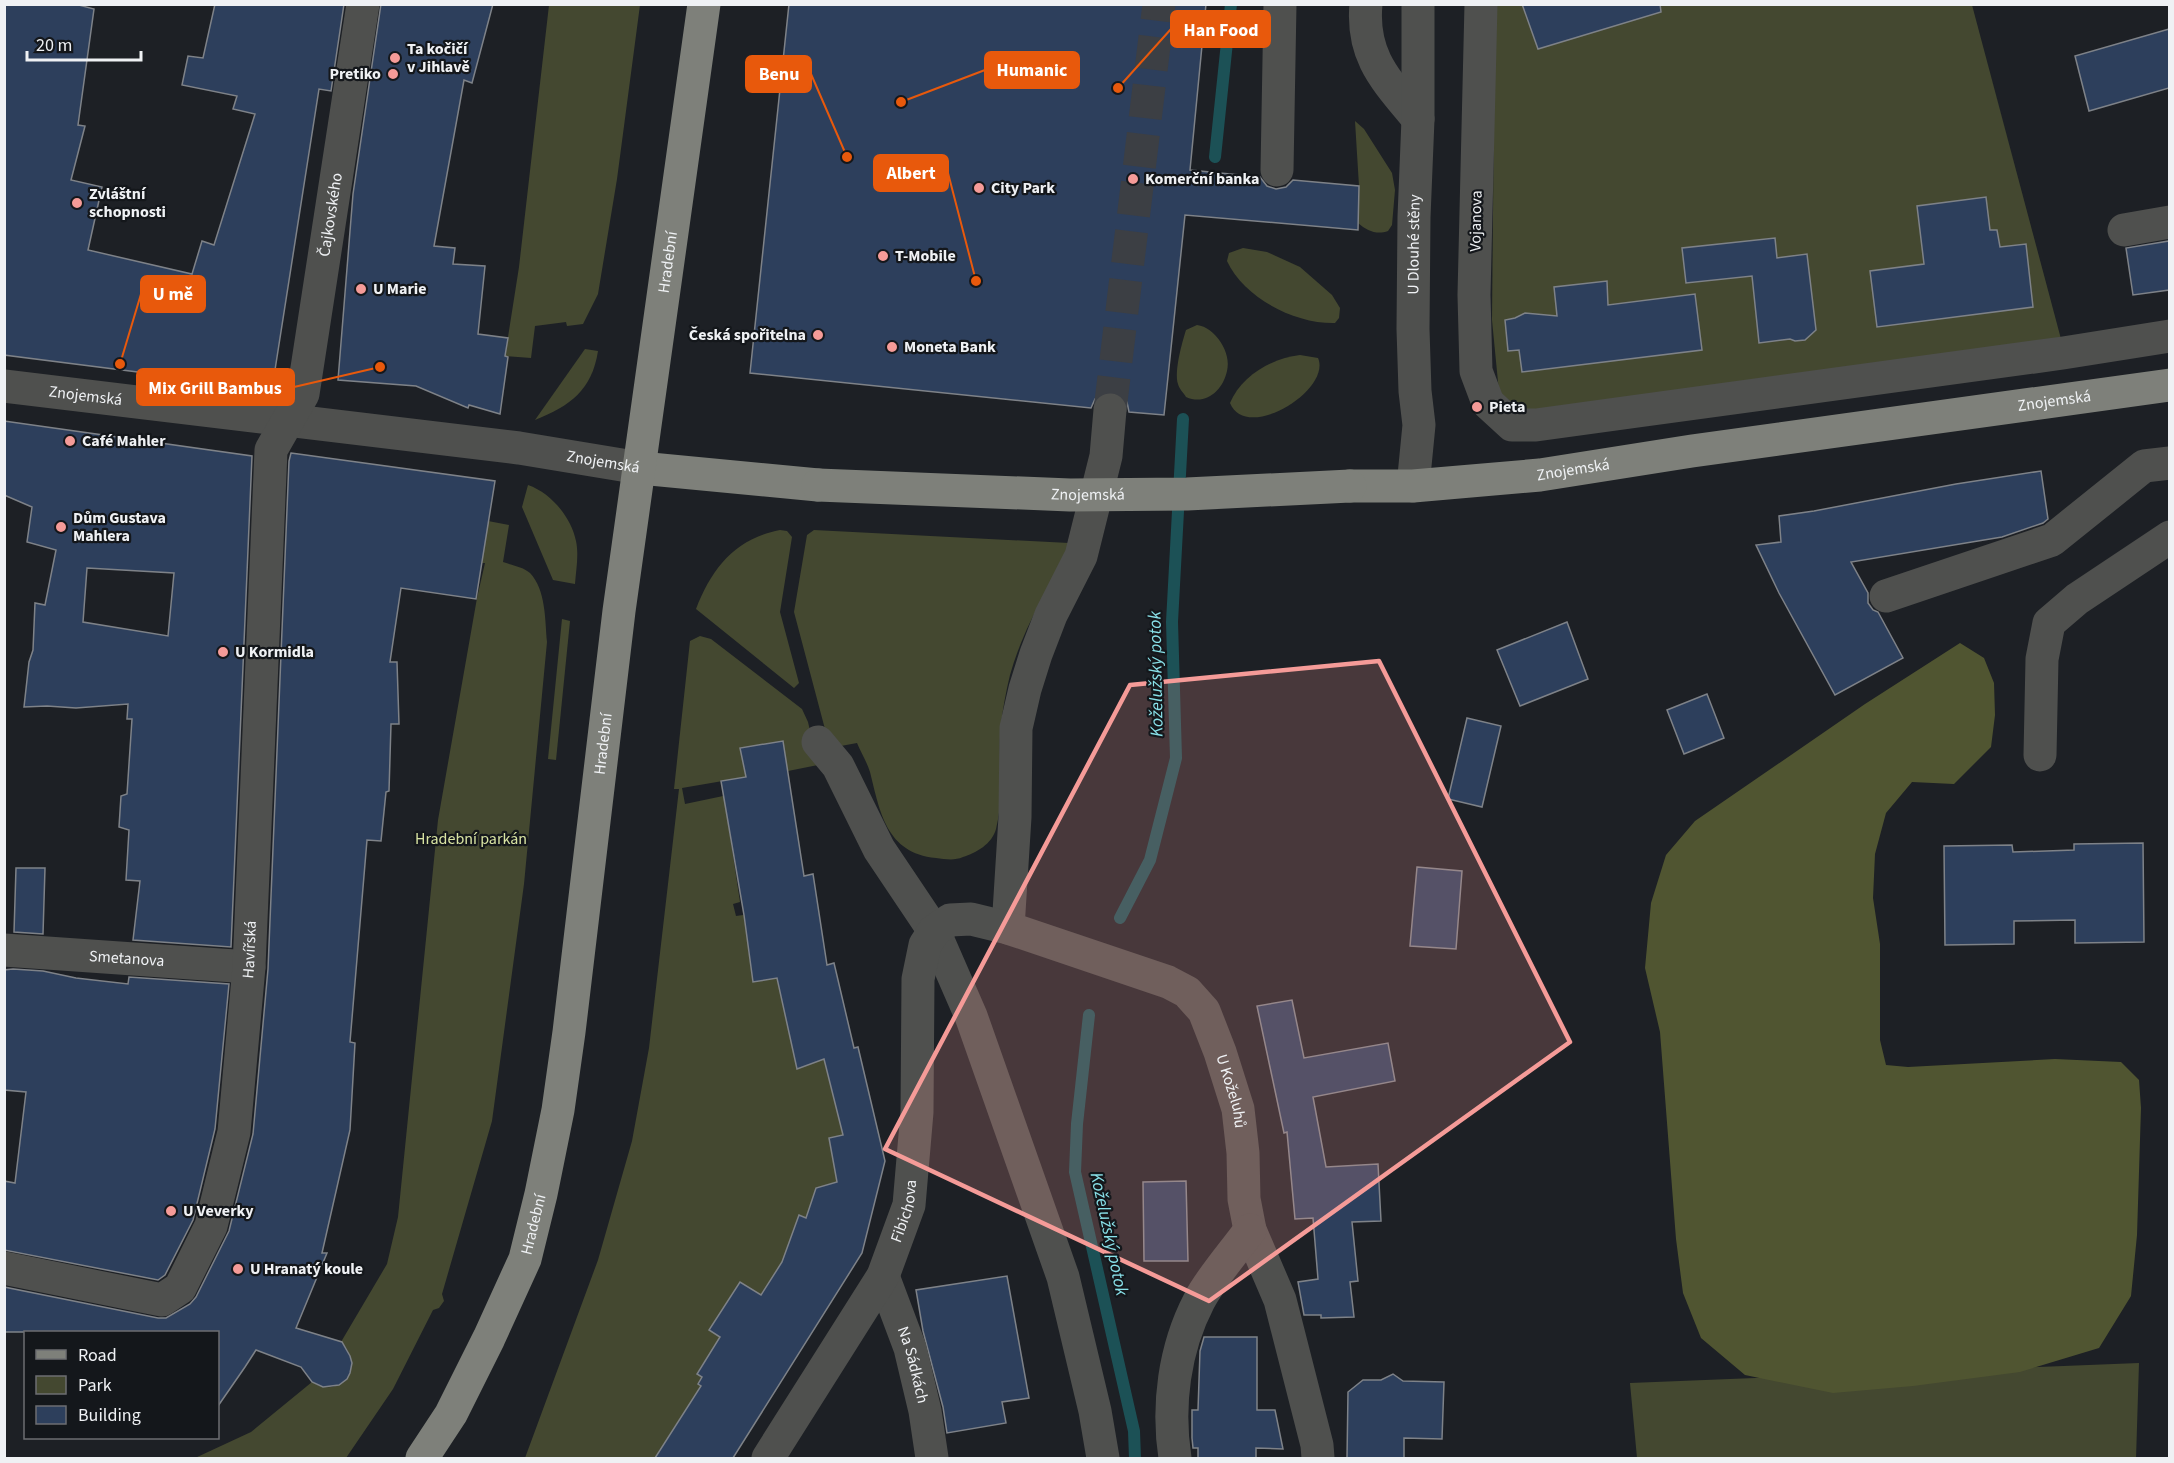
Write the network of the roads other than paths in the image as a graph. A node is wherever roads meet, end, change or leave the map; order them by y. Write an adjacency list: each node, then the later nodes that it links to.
1 (363, 4): 15 (street, Čajkovského)
2 (704, 4): 17 (main road, Hradební)
3 (1280, 4): 8 (street)
4 (1366, 4): 7 (street)
5 (1418, 4): 7 (street, U Dlouhé stěny)
6 (1481, 4): 11 (street, Vojanova)
7 (1418, 119): 18 (street, U Dlouhé stěny)
8 (1277, 170)
9 (2169, 222): 10 (street)
10 (2124, 230)
11 (2169, 336)
12 (2169, 385): 18 (main road, Znojemská)
13 (4, 386): 15 (street, Znojemská)
14 (1110, 410): 23 (street)
15 (286, 421): 17 (street, Znojemská); 26 (street, Havířská)
16 (2169, 463): 20 (street)
17 (640, 468): 18 (main road, Znojemská, bridge); 30 (main road, Hradební)
18 (1413, 486)
19 (2169, 537): 22 (street)
20 (1886, 596)
21 (818, 742): 24 (street)
22 (2040, 755)
23 (1008, 928): 24 (street, U Koželuhů); 27 (street, U Koželuhů)
24 (934, 931): 29 (street, Fibichova); 33 (street)
25 (4, 950): 26 (street, Smetanova)
26 (249, 967): 28 (street, Havířská)
27 (1250, 1230): 34 (street); 35 (street, U Koželuhů)
28 (4, 1268)
29 (883, 1276): 31 (street, Fibichova); 32 (street, Na Sádkách)
30 (422, 1458)
31 (768, 1458)
32 (932, 1458)
33 (1103, 1458)
34 (1175, 1458)
35 (1318, 1458)

